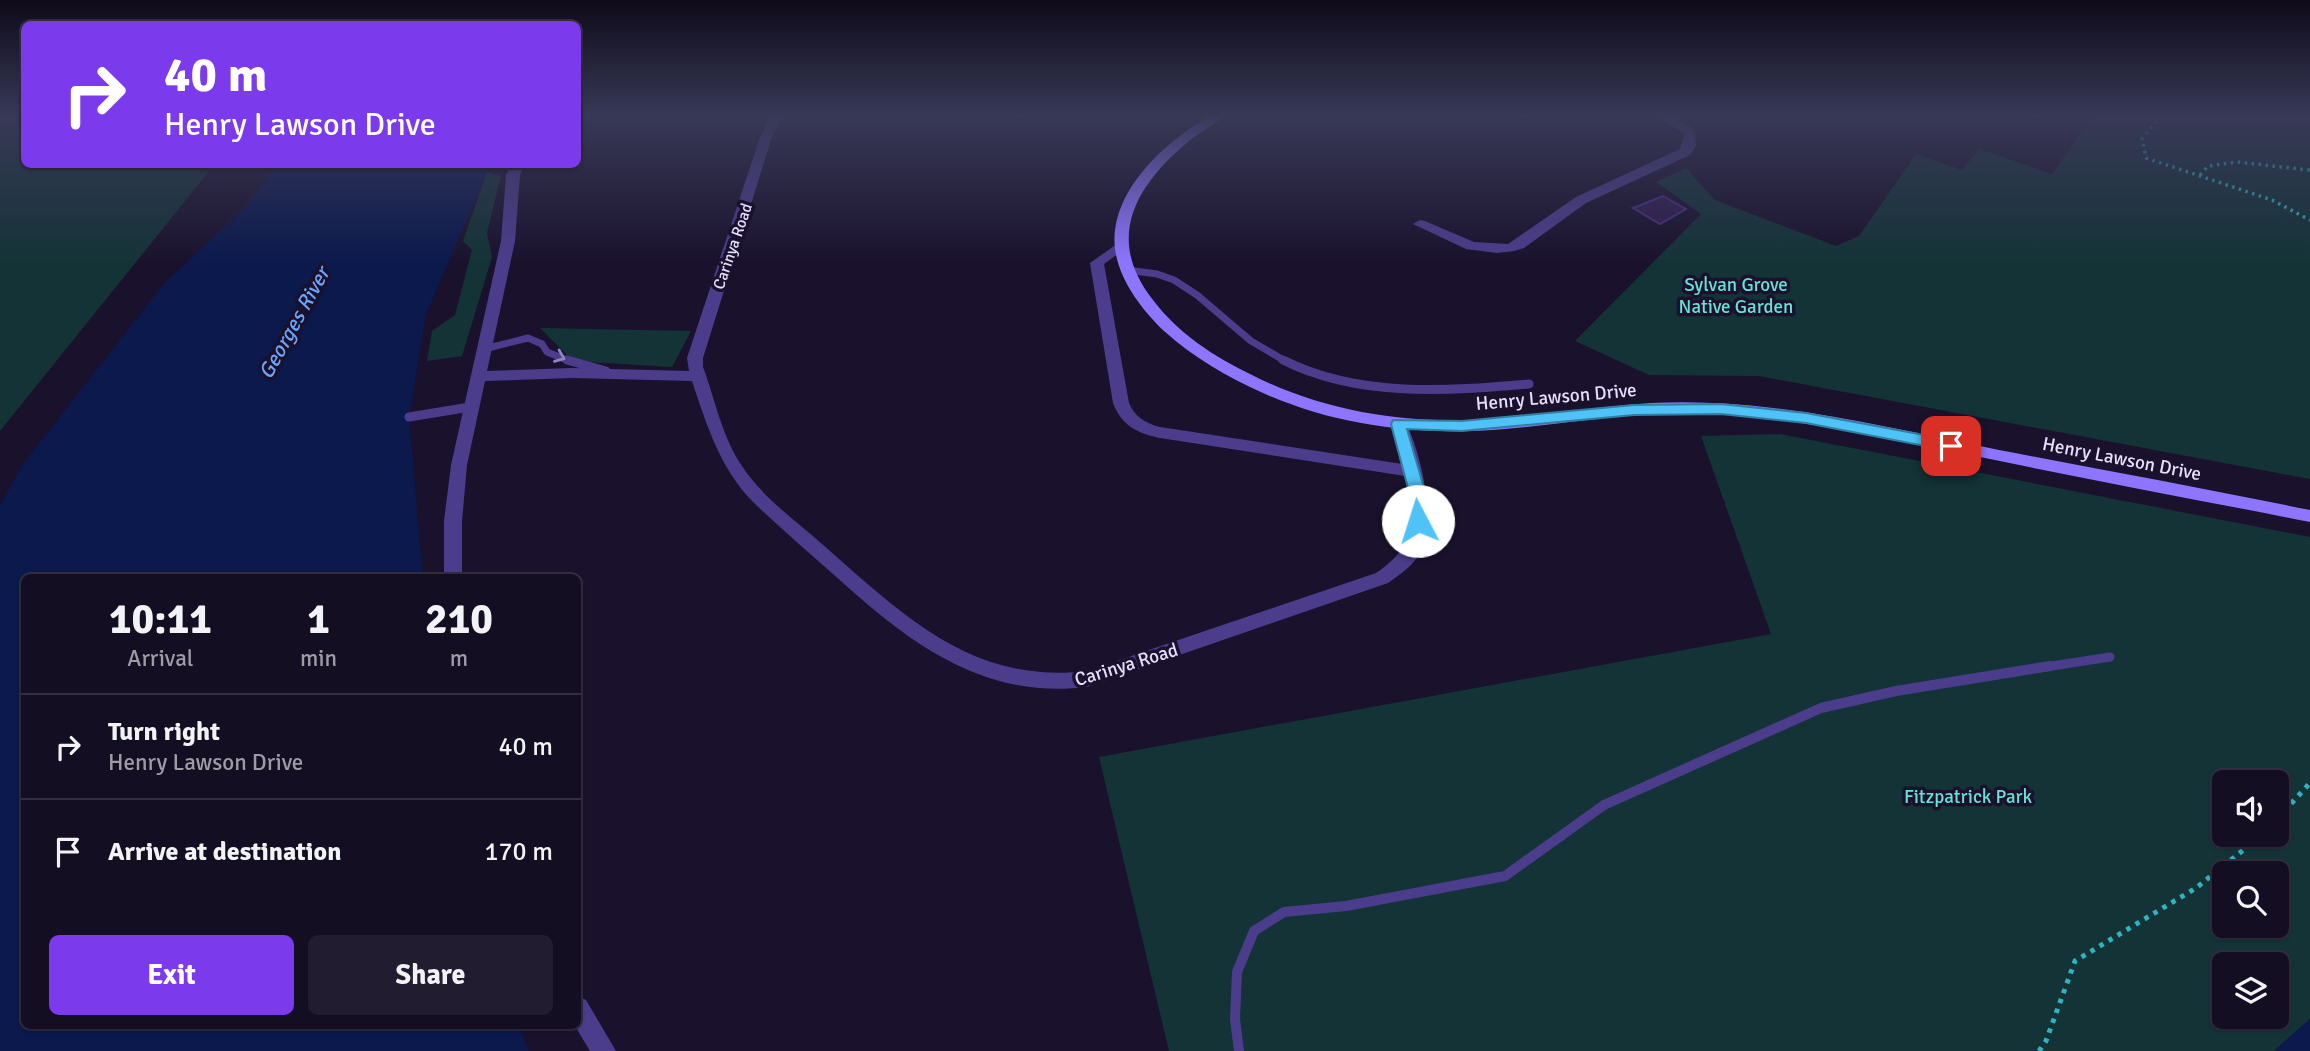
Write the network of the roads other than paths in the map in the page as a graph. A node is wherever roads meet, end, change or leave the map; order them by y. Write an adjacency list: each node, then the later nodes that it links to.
1 (757, 165): 11 (street, Carinya Road)
2 (1160, 165): 6 (main road, Henry Lawson Drive)
3 (1657, 165): 5 (street)
4 (517, 168): 8 (street)
5 (1420, 224)
6 (1121, 245): 7 (main road, Henry Lawson Drive); 16 (street)
7 (1127, 270): 12 (lane); 15 (main road, Henry Lawson Drive)
8 (488, 348): 9 (lane, one-way to 9); 10 (street)
9 (621, 374): 10 (street); 11 (street)
10 (478, 376): 13 (street)
11 (699, 376): 16 (street, Carinya Road)
12 (1529, 384)
13 (470, 407): 14 (lane); 18 (street)
14 (409, 417)
15 (1398, 424): 16 (street, Carinya Road); 17 (main road, Henry Lawson Drive)
16 (1411, 471)
17 (2310, 516)
18 (453, 574)
19 (2110, 657): 22 (lane)
20 (581, 1013): 21 (street)
21 (604, 1051)
22 (1239, 1051)

